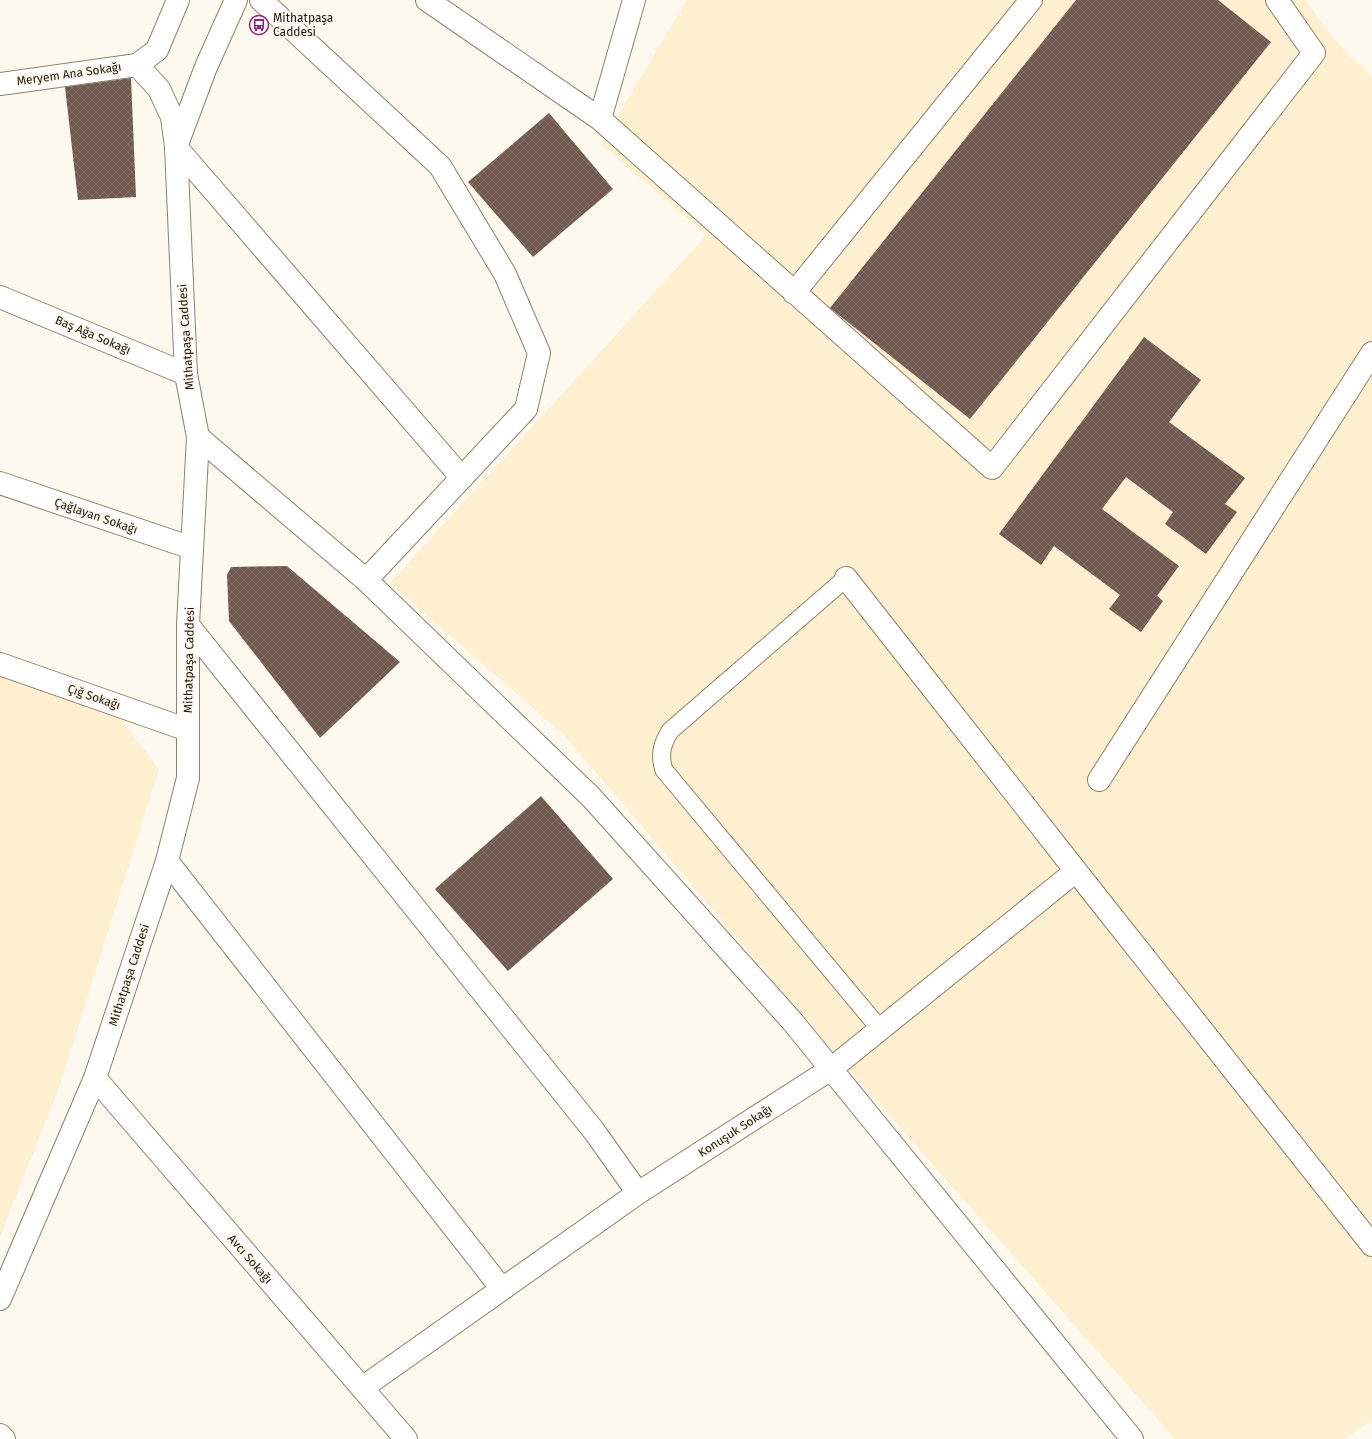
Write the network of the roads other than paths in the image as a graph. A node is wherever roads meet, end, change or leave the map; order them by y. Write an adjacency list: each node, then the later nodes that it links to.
1 (178, 0): 8 (street)
2 (236, 0): 11 (street, Mithatpaşa Caddesi)
3 (261, 0): 17 (street)
4 (427, 0): 10 (street)
5 (634, 0): 10 (street)
6 (1031, 0): 12 (street)
7 (1277, 0): 12 (street)
8 (137, 65): 9 (street, Meryem Ana Sokağı); 11 (street)
9 (0, 84)
10 (600, 119): 12 (street)
11 (176, 147): 15 (street, Mithatpaşa Caddesi); 17 (street)
12 (794, 293)
13 (0, 297): 15 (street, Baş Ağa Sokağı)
14 (1372, 353): 25 (street)
15 (186, 374): 16 (street, Mithatpaşa Caddesi)
16 (198, 437): 19 (street, Mithatpaşa Caddesi); 21 (street)
17 (462, 478): 21 (street)
18 (0, 483): 19 (street, Çağlayan Sokağı)
19 (192, 548): 22 (street, Mithatpaşa Caddesi)
20 (846, 578): 27 (street); 28 (lane)
21 (366, 580): 29 (street)
22 (188, 626): 24 (street, Mithatpaşa Caddesi); 31 (street)
23 (0, 664): 24 (street, Çığ Sokağı)
24 (188, 730): 26 (street, Mithatpaşa Caddesi)
25 (1100, 780)
26 (167, 861): 30 (street, Mithatpaşa Caddesi); 33 (street)
27 (1076, 871): 28 (street, Konuşuk Sokağı); 32 (street)
28 (880, 1029): 29 (street, Konuşuk Sokağı)
29 (831, 1069): 31 (street, Konuşuk Sokağı); 39 (street)
30 (95, 1078): 34 (street, Mithatpaşa Caddesi); 35 (street, Avcı Sokağı)
31 (638, 1193): 33 (street, Konuşuk Sokağı)
32 (1372, 1245)
33 (502, 1289): 35 (street, Konuşuk Sokağı)
34 (0, 1299)
35 (362, 1388): 38 (street, Avcı Sokağı)
36 (0, 1435): 37 (street)
37 (4, 1439)
38 (406, 1439)
39 (1132, 1439)

